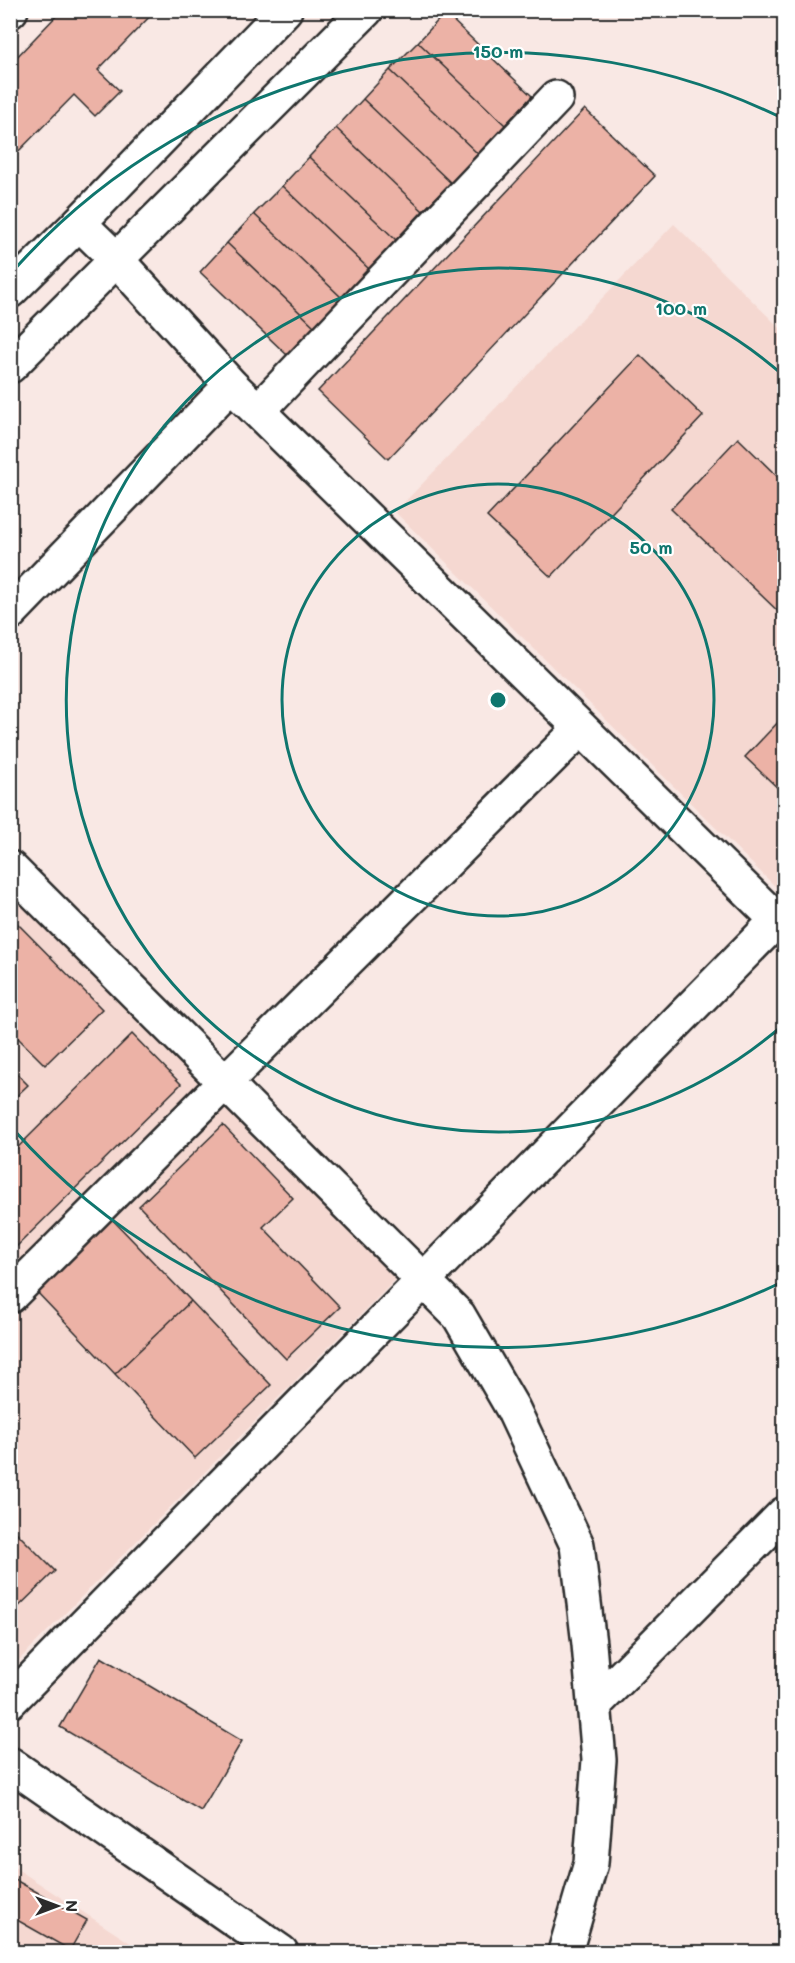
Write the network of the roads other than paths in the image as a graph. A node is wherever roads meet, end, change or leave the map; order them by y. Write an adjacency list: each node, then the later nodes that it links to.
1 (285, 10): 4 (street)
2 (366, 10): 5 (street)
3 (556, 98): 9 (street)
4 (79, 223): 5 (street); 6 (street)
5 (117, 259): 7 (street); 8 (street)
6 (10, 291)
7 (10, 366)
8 (231, 386): 9 (street); 10 (street)
9 (258, 411): 11 (street)
10 (10, 613)
11 (581, 728): 13 (street); 14 (street)
12 (10, 868): 14 (street)
13 (782, 920): 15 (street)
14 (224, 1082): 15 (street); 16 (street)
15 (423, 1281): 18 (street); 19 (street)
16 (10, 1296)
17 (784, 1514): 19 (street)
18 (10, 1701)
19 (594, 1705): 22 (street)
20 (10, 1764): 21 (street)
21 (281, 1953)
22 (565, 1953)

